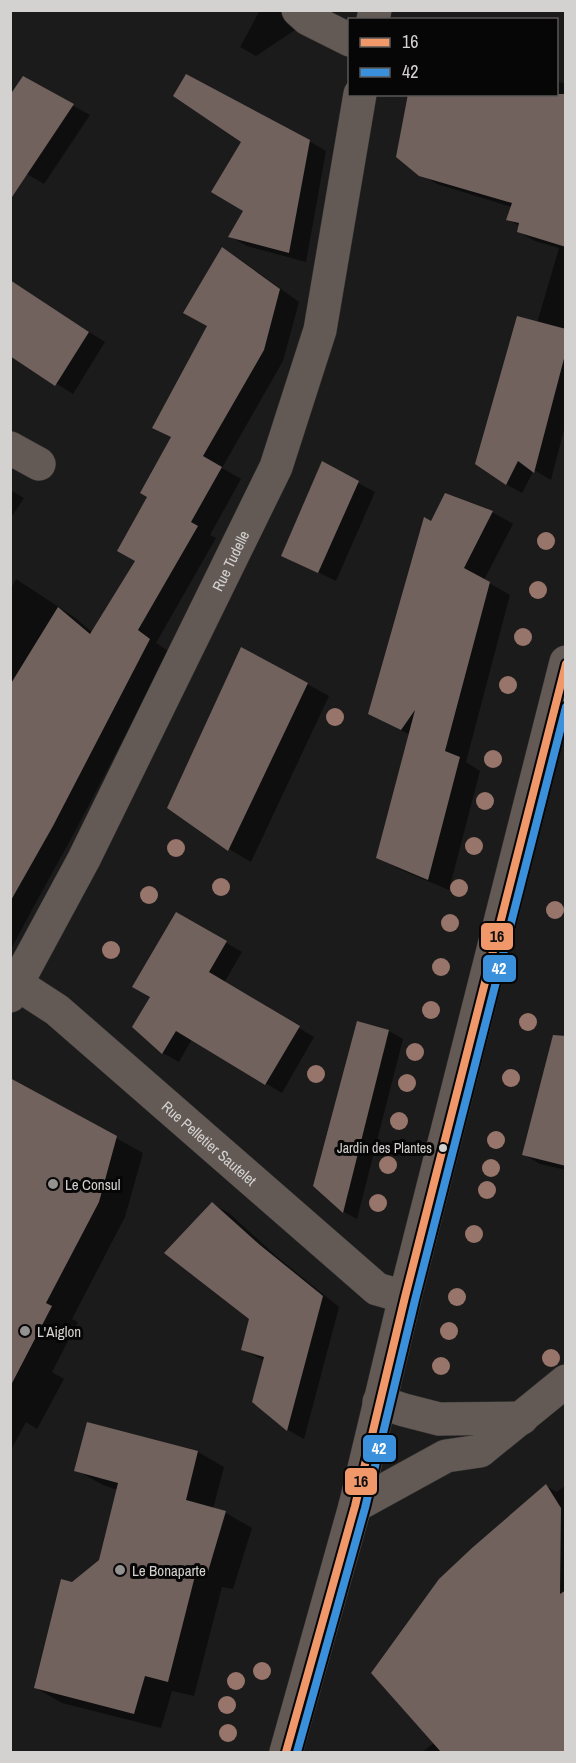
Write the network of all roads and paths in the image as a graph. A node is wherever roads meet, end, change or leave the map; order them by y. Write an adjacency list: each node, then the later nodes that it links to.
1 (298, 10): 2 (street)
2 (348, 39)
3 (360, 96): 7 (street, Rue Tudelle)
4 (10, 448): 5 (street)
5 (39, 464)
6 (566, 662): 8 (street)
7 (14, 990): 8 (street, Rue Pelletier Sautelet)
8 (405, 1297): 10 (street)
9 (566, 1381): 11 (street)
10 (379, 1402): 11 (street); 12 (street)
11 (522, 1418): 12 (street)
12 (355, 1506): 13 (street)
13 (283, 1748)

